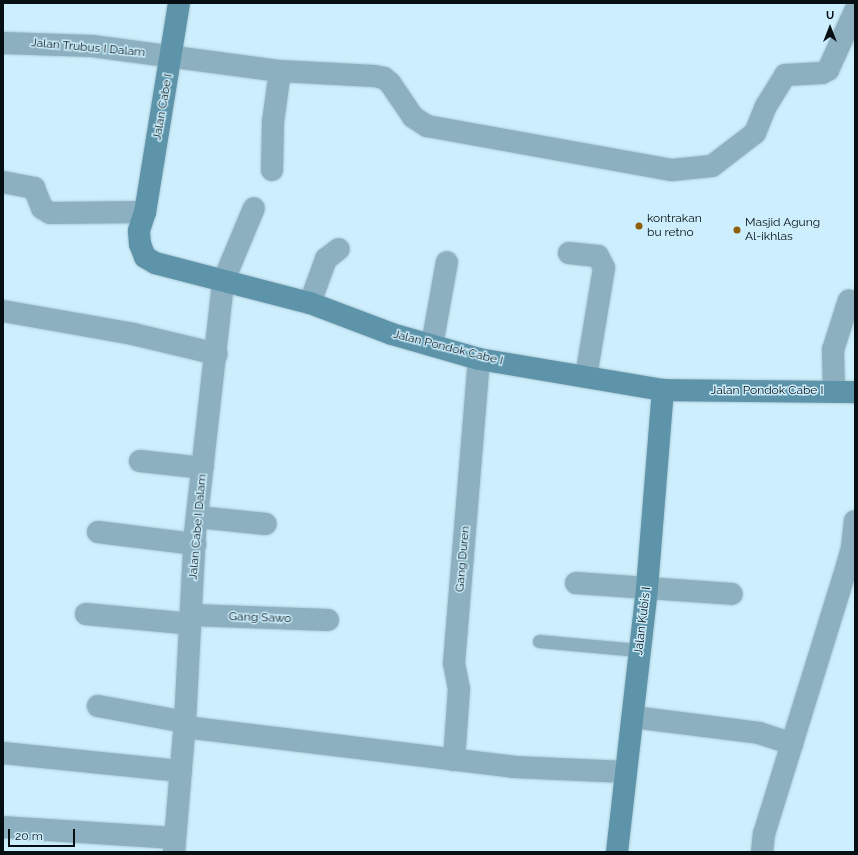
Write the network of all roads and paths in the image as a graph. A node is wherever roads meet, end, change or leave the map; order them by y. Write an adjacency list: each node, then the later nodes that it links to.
1 (179, 3): 4 (street, Jalan Cabe I)
2 (855, 11): 5 (street, Jalan Trubus I Dalam)
3 (3, 43): 4 (street, Jalan Trubus I Dalam)
4 (172, 55): 5 (street, Jalan Trubus I Dalam); 9 (street, Jalan Cabe I)
5 (280, 72): 6 (street)
6 (272, 170)
7 (3, 182): 9 (street)
8 (254, 208): 13 (street, Jalan Cabe I Dalam)
9 (145, 212): 13 (street, Jalan Pondok Cabe I)
10 (339, 249): 15 (street)
11 (569, 253): 20 (street)
12 (447, 262): 17 (street)
13 (223, 282): 15 (street, Jalan Pondok Cabe I); 18 (street, Jalan Cabe I Dalam)
14 (849, 300): 22 (street)
15 (310, 303): 17 (street, Jalan Pondok Cabe I)
16 (3, 311): 18 (street)
17 (432, 345): 19 (street, Jalan Pondok Cabe I)
18 (217, 354): 24 (street, Jalan Cabe I Dalam)
19 (479, 359): 20 (street, Jalan Pondok Cabe I); 44 (street, Gang Duren)
20 (586, 377): 21 (street, Jalan Pondok Cabe I)
21 (663, 390): 22 (street, Jalan Pondok Cabe I); 32 (street, Jalan Kubis I)
22 (844, 391)
23 (140, 461): 24 (street)
24 (203, 468): 25 (street, Jalan Cabe I Dalam)
25 (198, 517): 27 (street); 29 (street, Jalan Cabe I Dalam)
26 (855, 521): 30 (street)
27 (266, 524)
28 (98, 532): 29 (street)
29 (195, 544): 35 (street, Jalan Cabe I Dalam)
30 (854, 549): 42 (street)
31 (576, 583): 32 (street)
32 (647, 588): 33 (street); 38 (street, Jalan Kubis I)
33 (732, 594)
34 (86, 614): 35 (street, Gang Sawo)
35 (192, 619): 36 (street, Gang Sawo); 41 (street, Jalan Cabe I Dalam)
36 (328, 620)
37 (539, 641): 38 (lane)
38 (639, 652): 40 (street, Jalan Kubis I)
39 (98, 706): 41 (street)
40 (633, 717): 42 (street); 46 (street, Jalan Kubis I)
41 (185, 725): 44 (street); 45 (street, Jalan Cabe I Dalam)
42 (792, 744): 50 (street)
43 (3, 753): 45 (street)
44 (454, 760): 46 (street)
45 (181, 771): 48 (street, Jalan Cabe I Dalam)
46 (626, 772): 49 (street, Jalan Kubis I)
47 (3, 827): 48 (street)
48 (175, 845)
49 (617, 852)
50 (762, 852)

